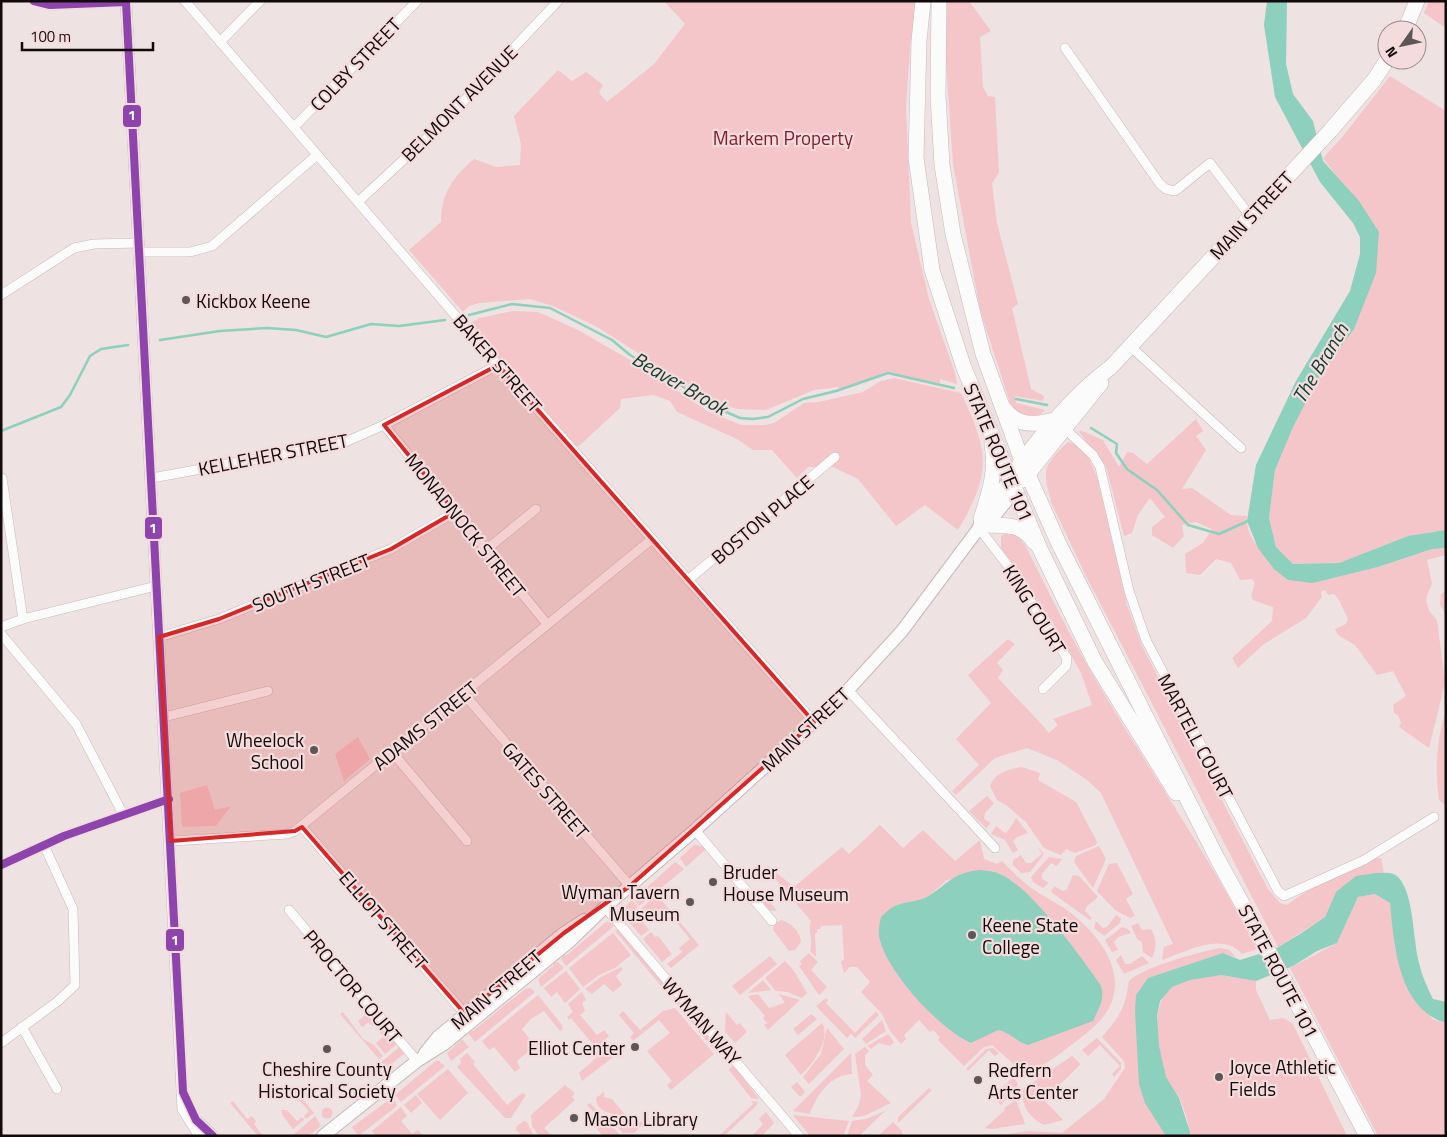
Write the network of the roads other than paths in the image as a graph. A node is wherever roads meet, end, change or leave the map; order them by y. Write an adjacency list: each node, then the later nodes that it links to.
1 (126, 1): 17 (street)
2 (185, 1): 10 (street, BAKER STREET)
3 (260, 1): 10 (street)
4 (417, 1): 13 (street, COLBY STREET)
5 (558, 1): 15 (street, BELMONT AVENUE)
6 (923, 1): 22 (highway, STATE ROUTE 101)
7 (939, 1): 21 (highway, STATE ROUTE 101)
8 (1417, 1): 9 (highway)
9 (1409, 20)
10 (220, 42): 13 (street, BAKER STREET)
11 (1065, 48): 16 (street)
12 (1380, 70): 16 (highway, MAIN STREET)
13 (294, 128): 14 (street, BAKER STREET)
14 (317, 155): 15 (street, BAKER STREET); 17 (street)
15 (358, 202): 20 (street, BAKER STREET)
16 (1250, 216): 19 (highway, MAIN STREET)
17 (140, 248): 18 (street); 29 (street)
18 (1, 295)
19 (1130, 346): 23 (highway, MAIN STREET); 25 (street)
20 (498, 366): 24 (street, KELLEHER STREET); 34 (street, BAKER STREET)
21 (1000, 400): 23 (highway); 27 (highway, STATE ROUTE 101)
22 (986, 418): 30 (highway, STATE ROUTE 101); 33 (highway)
23 (1060, 424): 27 (highway, MAIN STREET); 53 (street, MARTELL COURT)
24 (384, 425): 29 (street, KELLEHER STREET); 32 (street, MONADNOCK STREET)
25 (1241, 448)
26 (834, 458): 37 (street, BOSTON PLACE)
27 (1025, 467): 30 (highway, MAIN STREET); 60 (highway, STATE ROUTE 101)
28 (2, 478): 39 (street)
29 (152, 478): 38 (street)
30 (1013, 483): 33 (main road, MAIN STREET); 36 (highway, STATE ROUTE 101)
31 (536, 509): 35 (street)
32 (455, 512): 35 (street, MONADNOCK STREET); 43 (street, SOUTH STREET)
33 (983, 524): 36 (highway); 44 (street, KING COURT); 45 (main road, MAIN STREET)
34 (652, 539): 37 (street, BAKER STREET); 40 (street, ADAMS STREET)
35 (487, 549): 40 (street, MONADNOCK STREET)
36 (1040, 549): 60 (highway, STATE ROUTE 101)
37 (688, 580): 49 (street, BAKER STREET)
38 (156, 586): 39 (street); 43 (street)
39 (23, 619): 41 (street)
40 (547, 624): 47 (street, ADAMS STREET)
41 (1, 627)
42 (1, 634): 52 (street)
43 (159, 637): 48 (street)
44 (1043, 689)
45 (848, 690): 49 (main road, MAIN STREET); 59 (street)
46 (268, 692): 48 (street)
47 (463, 693): 50 (street, ADAMS STREET); 62 (street, GATES STREET)
48 (164, 717): 51 (street)
49 (814, 722): 55 (main road, MAIN STREET)
50 (392, 752): 54 (street, ADAMS STREET); 57 (street)
51 (168, 799): 52 (street); 56 (street)
52 (123, 814): 58 (street)
53 (1434, 817)
54 (302, 826): 56 (street, ADAMS STREET); 66 (street, ELLIOT STREET)
55 (695, 830): 62 (main road, MAIN STREET); 65 (street)
56 (171, 841): 71 (street)
57 (467, 841)
58 (44, 845): 61 (street); 67 (street)
59 (995, 848)
60 (1218, 860): 78 (highway, STATE ROUTE 101)
61 (1, 865)
62 (630, 886): 63 (main road, MAIN STREET)
63 (605, 906): 66 (main road, MAIN STREET); 69 (main road, MAIN STREET); 77 (street, WYMAN WAY)
64 (289, 910): 69 (street, PROCTOR COURT)
65 (772, 921)
66 (465, 1014): 69 (main road, MAIN STREET)
67 (22, 1027): 68 (street); 70 (street)
68 (1, 1042)
69 (417, 1061): 73 (main road, MAIN STREET)
70 (57, 1089)
71 (182, 1092): 72 (street); 76 (street)
72 (183, 1109): 74 (street); 75 (street)
73 (328, 1133)
74 (191, 1136)
75 (200, 1136)
76 (213, 1136)
77 (799, 1136)
78 (1367, 1136)

